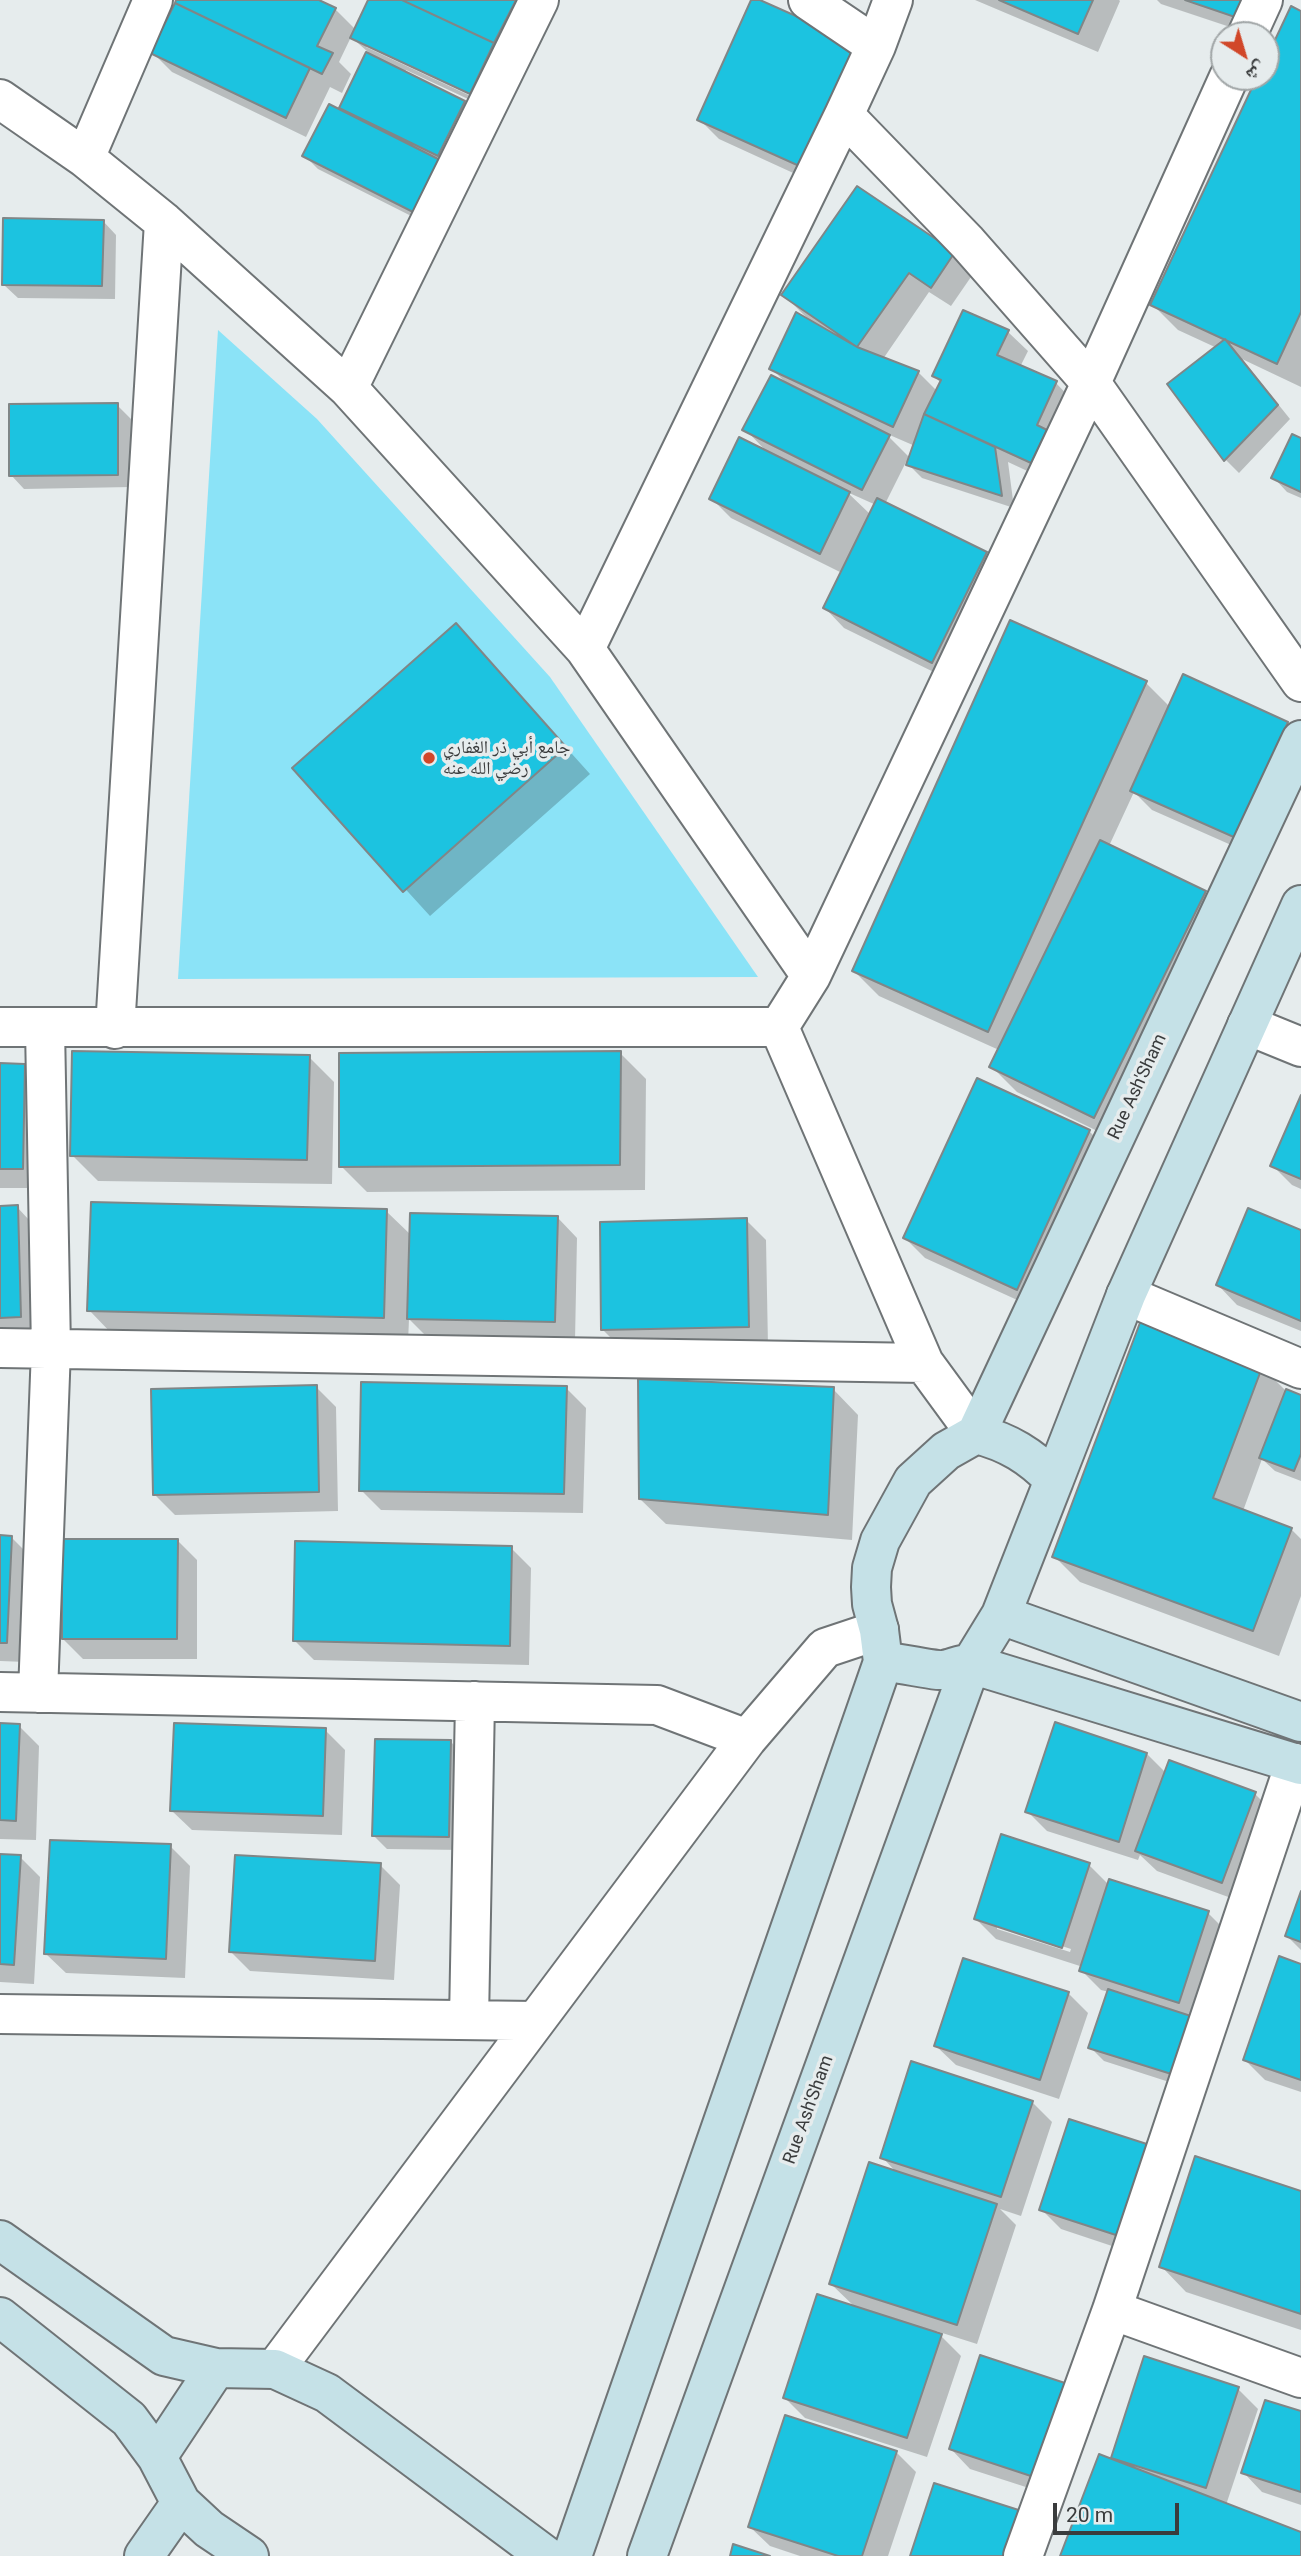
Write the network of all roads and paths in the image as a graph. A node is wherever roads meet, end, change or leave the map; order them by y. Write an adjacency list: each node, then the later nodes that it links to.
1 (153, 0): 11 (street)
2 (539, 0): 14 (street)
3 (808, 0): 7 (street)
4 (893, 0): 7 (street)
5 (1263, 0): 6 (street)
6 (1253, 21)
7 (876, 46): 10 (street)
8 (1222, 91): 13 (street)
9 (0, 99): 11 (street)
10 (844, 115): 13 (street); 15 (street)
11 (85, 158): 12 (street)
12 (164, 222): 14 (street); 24 (street)
13 (1091, 383): 16 (street); 19 (street)
14 (348, 388): 15 (street)
15 (584, 649): 19 (street)
16 (1301, 682)
17 (1301, 740): 31 (main road, Rue Ash'Sham)
18 (1301, 905): 20 (main road)
19 (811, 976): 22 (street)
20 (1247, 1025): 25 (street); 26 (main road)
21 (0, 1027): 23 (street)
22 (779, 1027): 24 (street); 29 (street)
23 (45, 1028): 24 (street); 28 (street)
24 (115, 1029)
25 (1301, 1047)
26 (1126, 1295): 30 (street); 32 (main road)
27 (0, 1348): 28 (street)
28 (51, 1349): 29 (street); 37 (street)
29 (924, 1363): 31 (street)
30 (1301, 1370)
31 (976, 1434): 32 (main road); 34 (main road)
32 (1054, 1480): 33 (main road, Rue Ash'Sham)
33 (1001, 1615): 35 (main road, Rue Ash'Sham); 39 (main road)
34 (881, 1646): 35 (main road); 40 (street); 56 (main road)
35 (971, 1664): 41 (main road); 57 (main road, Rue Ash'Sham)
36 (0, 1692): 37 (street)
37 (38, 1693): 38 (street)
38 (475, 1701): 40 (street); 43 (street)
39 (1301, 1722)
40 (747, 1739): 44 (street)
41 (1298, 1764): 46 (street)
42 (0, 2014): 43 (street)
43 (468, 2020): 44 (street)
44 (535, 2021): 49 (street)
45 (0, 2240): 48 (main road)
46 (1112, 2310): 50 (street); 58 (street)
47 (0, 2318): 51 (main road)
48 (216, 2368): 49 (main road); 51 (main road)
49 (275, 2369): 55 (main road)
50 (1301, 2378)
51 (157, 2457): 52 (main road)
52 (181, 2503): 53 (main road); 54 (main road)
53 (144, 2556)
54 (249, 2556)
55 (546, 2556)
56 (572, 2556)
57 (647, 2556)
58 (1023, 2556)

